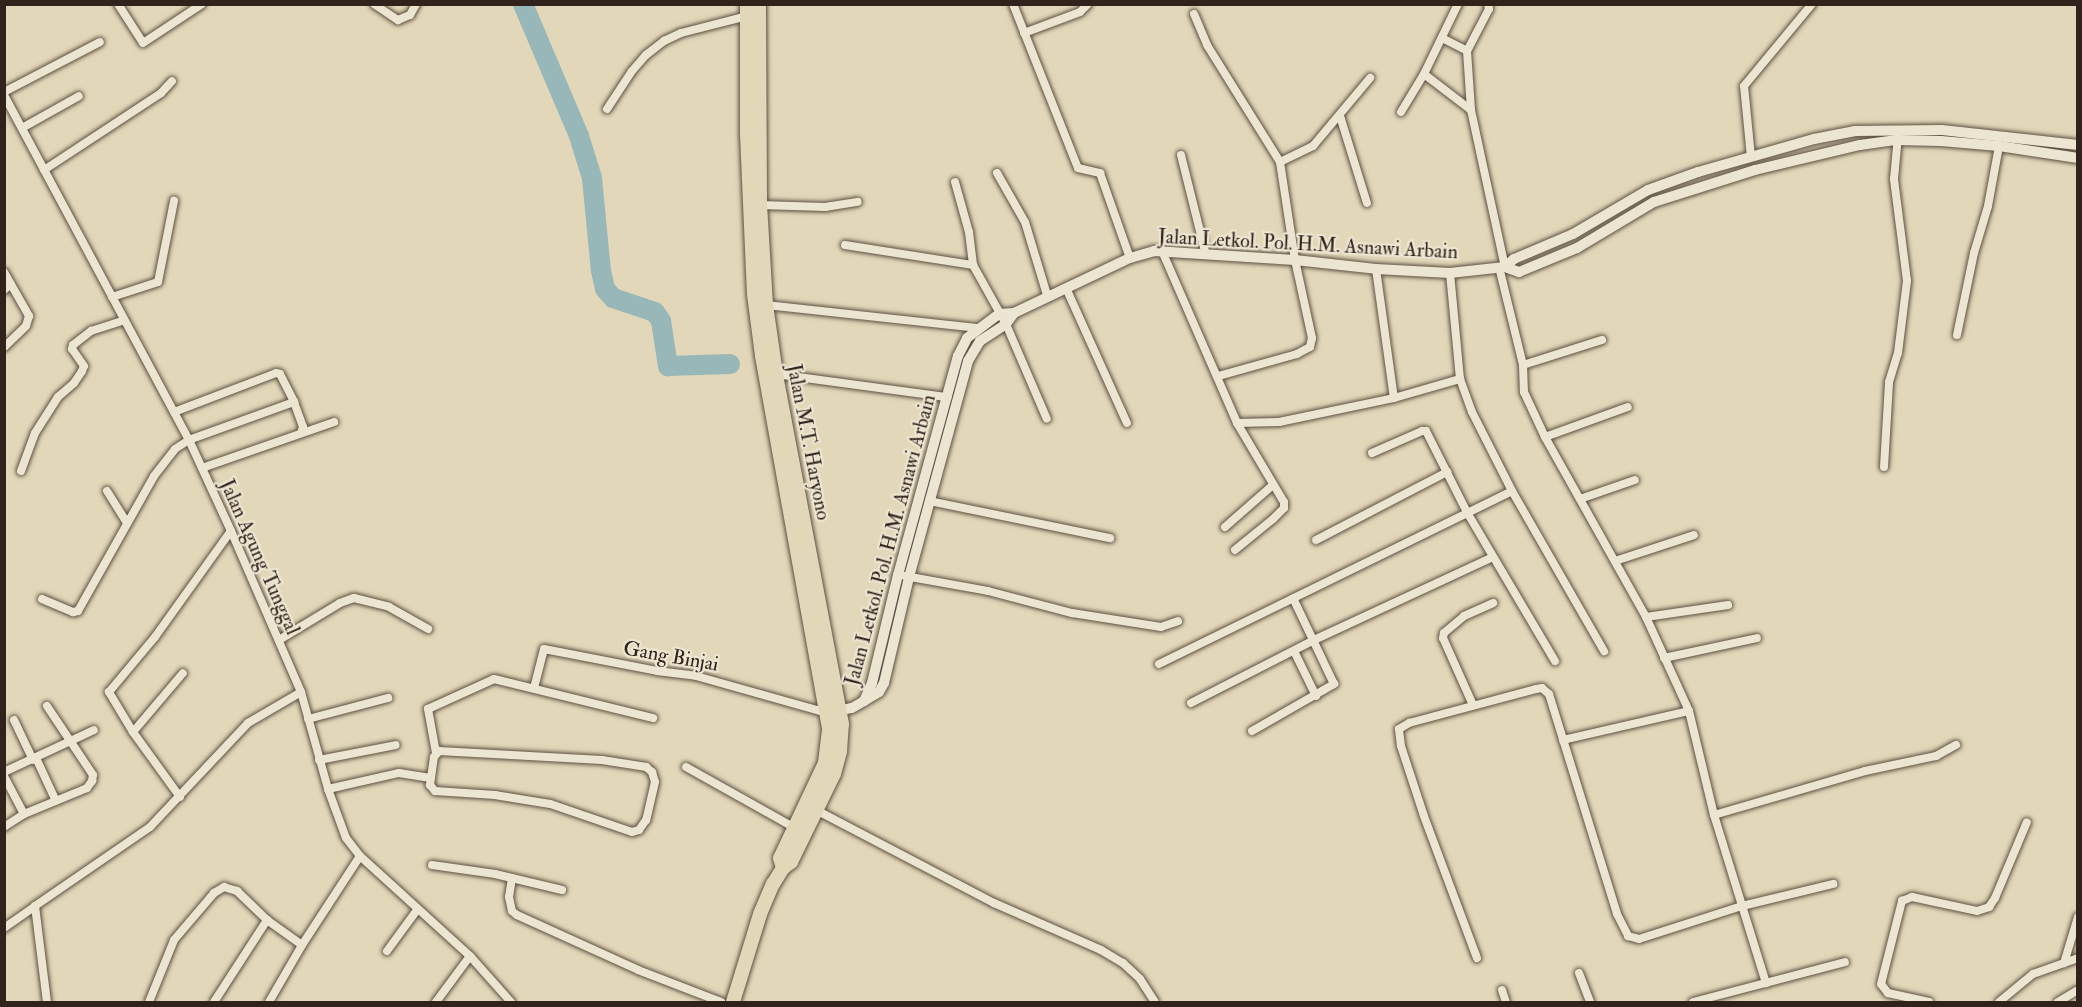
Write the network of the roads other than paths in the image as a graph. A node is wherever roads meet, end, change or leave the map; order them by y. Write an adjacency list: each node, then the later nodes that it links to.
1 (118, 4): 2 (street)
2 (202, 4)
3 (375, 4): 4 (street)
4 (416, 4)
5 (759, 4): 40 (main road, Jalan M.T. Haryono)
6 (1013, 4): 13 (street)
7 (1088, 4): 13 (street)
8 (1458, 4): 14 (street)
9 (1488, 4): 16 (street)
10 (1812, 4): 31 (street)
11 (747, 10): 22 (street); 65 (main road, Jalan M.T. Haryono)
12 (1194, 14): 33 (street)
13 (1024, 33): 44 (street)
14 (1442, 38): 16 (street); 17 (street)
15 (100, 42): 20 (street)
16 (1467, 51): 23 (street)
17 (1424, 74): 23 (street); 24 (street)
18 (1370, 78): 25 (street)
19 (172, 81): 34 (street)
20 (4, 94): 26 (street, Jalan Agung Tunggal)
21 (79, 96): 26 (street)
22 (607, 109)
23 (1471, 110): 46 (street)
24 (1401, 112)
25 (1340, 116): 33 (street); 39 (street)
26 (22, 128): 34 (street, Jalan Agung Tunggal)
27 (1898, 135): 28 (street, Jalan Letkol. Pol. H.M. Asnawi Arbain); 29 (street, Jalan Letkol. Pol. H.M. Asnawi Arbain); 31 (street, Jalan Letkol. Pol. H.M. Asnawi Arbain); 46 (street, Jalan Letkol. Pol. H.M. Asnawi Arbain); 81 (street)
28 (2078, 145)
29 (1999, 146): 32 (street, Jalan Letkol. Pol. H.M. Asnawi Arbain); 61 (street)
30 (1181, 155): 43 (street)
31 (1751, 157): 46 (street, Jalan Letkol. Pol. H.M. Asnawi Arbain)
32 (2078, 158)
33 (1280, 162): 45 (street)
34 (44, 170): 54 (street, Jalan Agung Tunggal)
35 (997, 173): 53 (street)
36 (955, 182): 47 (street)
37 (174, 201): 54 (street)
38 (858, 202): 40 (street)
39 (1367, 203)
40 (760, 205): 55 (main road, Jalan M.T. Haryono)
41 (845, 245): 47 (street)
42 (1162, 251): 43 (street, Jalan Letkol. Pol. H.M. Asnawi Arbain); 44 (street, Jalan Letkol. Pol. H.M. Asnawi Arbain); 66 (street)
43 (1206, 255): 45 (street, Jalan Letkol. Pol. H.M. Asnawi Arbain)
44 (1130, 258): 52 (street, Jalan Letkol. Pol. H.M. Asnawi Arbain)
45 (1295, 260): 48 (street, Jalan Letkol. Pol. H.M. Asnawi Arbain); 66 (street)
46 (1502, 267): 50 (street, Jalan Letkol. Pol. H.M. Asnawi Arbain); 64 (street)
47 (974, 268): 57 (street)
48 (1376, 269): 50 (street, Jalan Letkol. Pol. H.M. Asnawi Arbain); 69 (street)
49 (4, 272): 51 (street)
50 (1450, 273): 67 (street)
51 (8, 287): 63 (street)
52 (1066, 288): 53 (street, Jalan Letkol. Pol. H.M. Asnawi Arbain); 75 (street)
53 (1047, 296): 56 (street, Jalan Letkol. Pol. H.M. Asnawi Arbain)
54 (112, 297): 58 (street, Jalan Agung Tunggal)
55 (766, 305): 60 (street); 65 (main road, Jalan M.T. Haryono)
56 (1014, 313): 57 (street, Jalan Letkol. Pol. H.M. Asnawi Arbain); 59 (street, Jalan Letkol. Pol. H.M. Asnawi Arbain)
57 (999, 314): 59 (street); 60 (street, Jalan Letkol. Pol. H.M. Asnawi Arbain)
58 (124, 320): 72 (street, Jalan Agung Tunggal); 83 (street)
59 (1006, 324): 68 (street, Jalan Letkol. Pol. H.M. Asnawi Arbain); 73 (street)
60 (979, 328): 68 (street, Jalan Letkol. Pol. H.M. Asnawi Arbain)
61 (1957, 335)
62 (1602, 340): 64 (street)
63 (4, 347)
64 (1523, 365): 78 (street)
65 (771, 367): 68 (street); 126 (main road, Jalan M.T. Haryono)
66 (1218, 376): 76 (street)
67 (1460, 379): 69 (street); 88 (street)
68 (952, 398): 90 (street, Jalan Letkol. Pol. H.M. Asnawi Arbain); 101 (street, Jalan Letkol. Pol. H.M. Asnawi Arbain)
69 (1394, 398): 76 (street)
70 (294, 402): 72 (street); 77 (street); 79 (street)
71 (1628, 407): 78 (street)
72 (174, 412): 79 (street, Jalan Agung Tunggal)
73 (1047, 419)
74 (334, 422): 77 (street)
75 (1127, 423)
76 (1237, 423): 86 (street)
77 (302, 433): 82 (street)
78 (1545, 437): 89 (street)
79 (189, 441): 82 (street, Jalan Agung Tunggal); 92 (street)
80 (1372, 453): 84 (street)
81 (1884, 467)
82 (202, 468): 94 (street, Jalan Agung Tunggal)
83 (21, 471)
84 (1447, 472): 91 (street); 97 (street)
85 (1635, 480): 89 (street)
86 (1273, 485): 93 (street); 98 (street)
87 (107, 491): 92 (street)
88 (1512, 491): 91 (street); 113 (street)
89 (1580, 499): 100 (street)
90 (929, 501): 96 (street); 101 (street, Jalan Letkol. Pol. H.M. Asnawi Arbain)
91 (1468, 514): 99 (street); 102 (street)
92 (127, 524): 103 (street)
93 (1225, 527)
94 (231, 531): 110 (street, Jalan Agung Tunggal); 132 (street)
95 (1694, 535): 100 (street)
96 (1110, 538)
97 (1316, 540)
98 (1236, 550)
99 (1493, 557): 111 (street); 115 (street)
100 (1615, 561): 106 (street)
101 (904, 576): 107 (street); 126 (street, Jalan Letkol. Pol. H.M. Asnawi Arbain)
102 (1293, 598): 111 (street); 116 (street)
103 (42, 599)
104 (1492, 603): 123 (street)
105 (1728, 605): 106 (street)
106 (1646, 617): 114 (street)
107 (1178, 621)
108 (429, 629): 110 (street)
109 (1757, 638): 114 (street)
110 (279, 639): 119 (street, Jalan Agung Tunggal)
111 (1314, 640): 112 (street); 120 (street)
112 (1294, 651): 120 (street); 122 (street)
113 (1604, 651)
114 (1664, 658): 125 (street)
115 (1556, 661)
116 (1159, 664)
117 (183, 673): 132 (street)
118 (534, 688): 126 (street, Gang Binjai); 127 (street); 137 (street)
119 (301, 692): 128 (street, Jalan Agung Tunggal); 144 (street)
120 (1316, 696): 131 (street)
121 (388, 698): 128 (street)
122 (1191, 703)
123 (1473, 705): 133 (street); 167 (street)
124 (47, 706): 134 (street)
125 (1689, 711): 133 (street); 148 (street)
126 (834, 712): 146 (main road, Jalan M.T. Haryono); 151 (main road, Jalan M.T. Haryono)
127 (653, 718)
128 (308, 719): 139 (street, Jalan Agung Tunggal)
129 (14, 720): 138 (street)
130 (94, 730): 134 (street)
131 (1252, 731)
132 (133, 732): 144 (street)
133 (1563, 740): 159 (street)
134 (72, 741): 138 (street); 145 (street)
135 (396, 745): 139 (street)
136 (1956, 745): 148 (street)
137 (436, 753): 142 (street); 142 (street)
138 (35, 759): 141 (street); 145 (street)
139 (320, 760): 143 (street, Jalan Agung Tunggal)
140 (686, 767): 151 (street)
141 (4, 774): 147 (street)
142 (431, 778): 143 (street)
143 (328, 789): 152 (street, Jalan Agung Tunggal)
144 (180, 797): 158 (street)
145 (56, 801): 147 (street)
146 (816, 810): 154 (main road, Jalan M.T. Haryono); 183 (street)
147 (24, 814): 150 (street)
148 (1714, 815): 159 (street)
149 (2027, 822): 187 (street)
150 (4, 827)
151 (795, 828): 154 (main road, Jalan M.T. Haryono)
152 (360, 856): 160 (street, Jalan Agung Tunggal); 164 (street)
153 (432, 865): 155 (street)
154 (783, 868): 182 (main road, Jalan M.T. Haryono)
155 (512, 878): 157 (street); 181 (street)
156 (1833, 884): 159 (street)
157 (561, 890)
158 (35, 906): 163 (street); 175 (street)
159 (1742, 906): 172 (street)
160 (417, 910): 165 (street); 166 (street, Jalan Agung Tunggal)
161 (2078, 917): 170 (street)
162 (267, 920): 164 (street); 176 (street); 177 (street)
163 (4, 928)
164 (302, 945): 178 (street)
165 (387, 951)
166 (470, 956): 179 (street); 180 (street, Jalan Agung Tunggal)
167 (1477, 958)
168 (2078, 958): 170 (street)
169 (1845, 962): 172 (street)
170 (2064, 963): 188 (street)
171 (1579, 973): 185 (street)
172 (1766, 983): 186 (street)
173 (1502, 990): 184 (street)
174 (2078, 990): 189 (street)
175 (47, 1002)
176 (149, 1002)
177 (214, 1002)
178 (269, 1002)
179 (436, 1002)
180 (511, 1002)
181 (721, 1002)
182 (733, 1002)
183 (1155, 1002)
184 (1506, 1002)
185 (1590, 1002)
186 (1693, 1002)
187 (1929, 1002)
188 (1999, 1002)
189 (2058, 1002)

